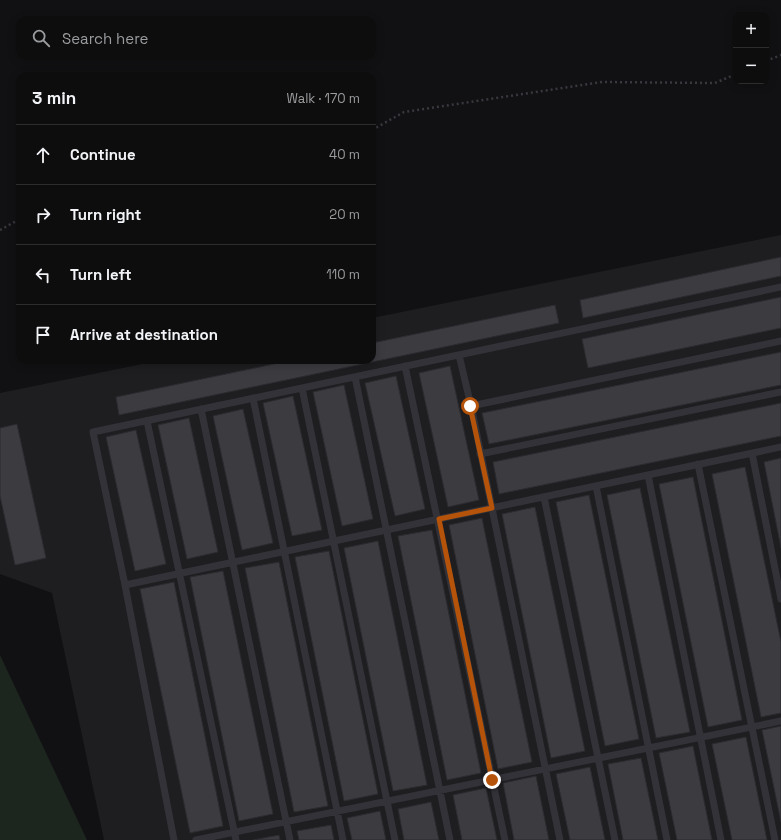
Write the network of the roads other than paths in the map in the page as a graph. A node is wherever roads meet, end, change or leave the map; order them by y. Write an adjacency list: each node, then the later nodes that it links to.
1 (781, 287): 3 (lane)
2 (781, 341): 9 (lane)
3 (459, 355): 4 (lane); 9 (lane)
4 (405, 366): 5 (lane); 20 (lane)
5 (355, 377): 6 (lane); 21 (lane)
6 (302, 388): 8 (lane); 22 (lane)
7 (781, 392): 14 (lane)
8 (253, 398): 10 (lane); 23 (lane)
9 (470, 406): 14 (lane)
10 (201, 409): 11 (lane); 24 (lane)
11 (147, 421): 25 (lane); 26 (lane)
12 (781, 447): 13 (lane)
13 (752, 453): 15 (lane); 27 (lane)
14 (480, 454): 19 (lane)
15 (698, 464): 16 (lane); 29 (lane)
16 (648, 475): 17 (lane); 30 (lane)
17 (596, 486): 18 (lane); 31 (lane)
18 (544, 497): 19 (lane); 32 (lane)
19 (492, 508): 20 (lane); 33 (lane)
20 (439, 519): 21 (lane); 34 (lane)
21 (386, 530): 22 (lane); 35 (lane)
22 (334, 541): 23 (lane); 36 (lane)
23 (285, 551): 24 (lane); 37 (lane)
24 (233, 562): 25 (lane); 38 (lane)
25 (179, 573): 26 (lane); 39 (lane)
26 (125, 585): 40 (lane)
27 (781, 599)
28 (781, 722): 29 (lane)
29 (752, 727): 30 (lane); 51 (lane)
30 (700, 738): 31 (lane); 50 (lane)
31 (648, 748): 32 (lane); 49 (lane)
32 (598, 758): 33 (lane); 48 (lane)
33 (546, 769): 34 (lane); 47 (lane)
34 (492, 780): 35 (lane); 46 (lane)
35 (440, 791): 36 (lane); 45 (lane)
36 (387, 801): 37 (lane); 44 (lane)
37 (337, 811): 38 (lane); 43 (lane)
38 (286, 822): 39 (lane); 42 (lane)
39 (235, 836): 41 (lane)
40 (174, 840)
41 (196, 840)
42 (290, 840)
43 (343, 840)
44 (396, 840)
45 (450, 840)
46 (505, 840)
47 (560, 840)
48 (615, 840)
49 (667, 840)
50 (721, 840)
51 (775, 840)

